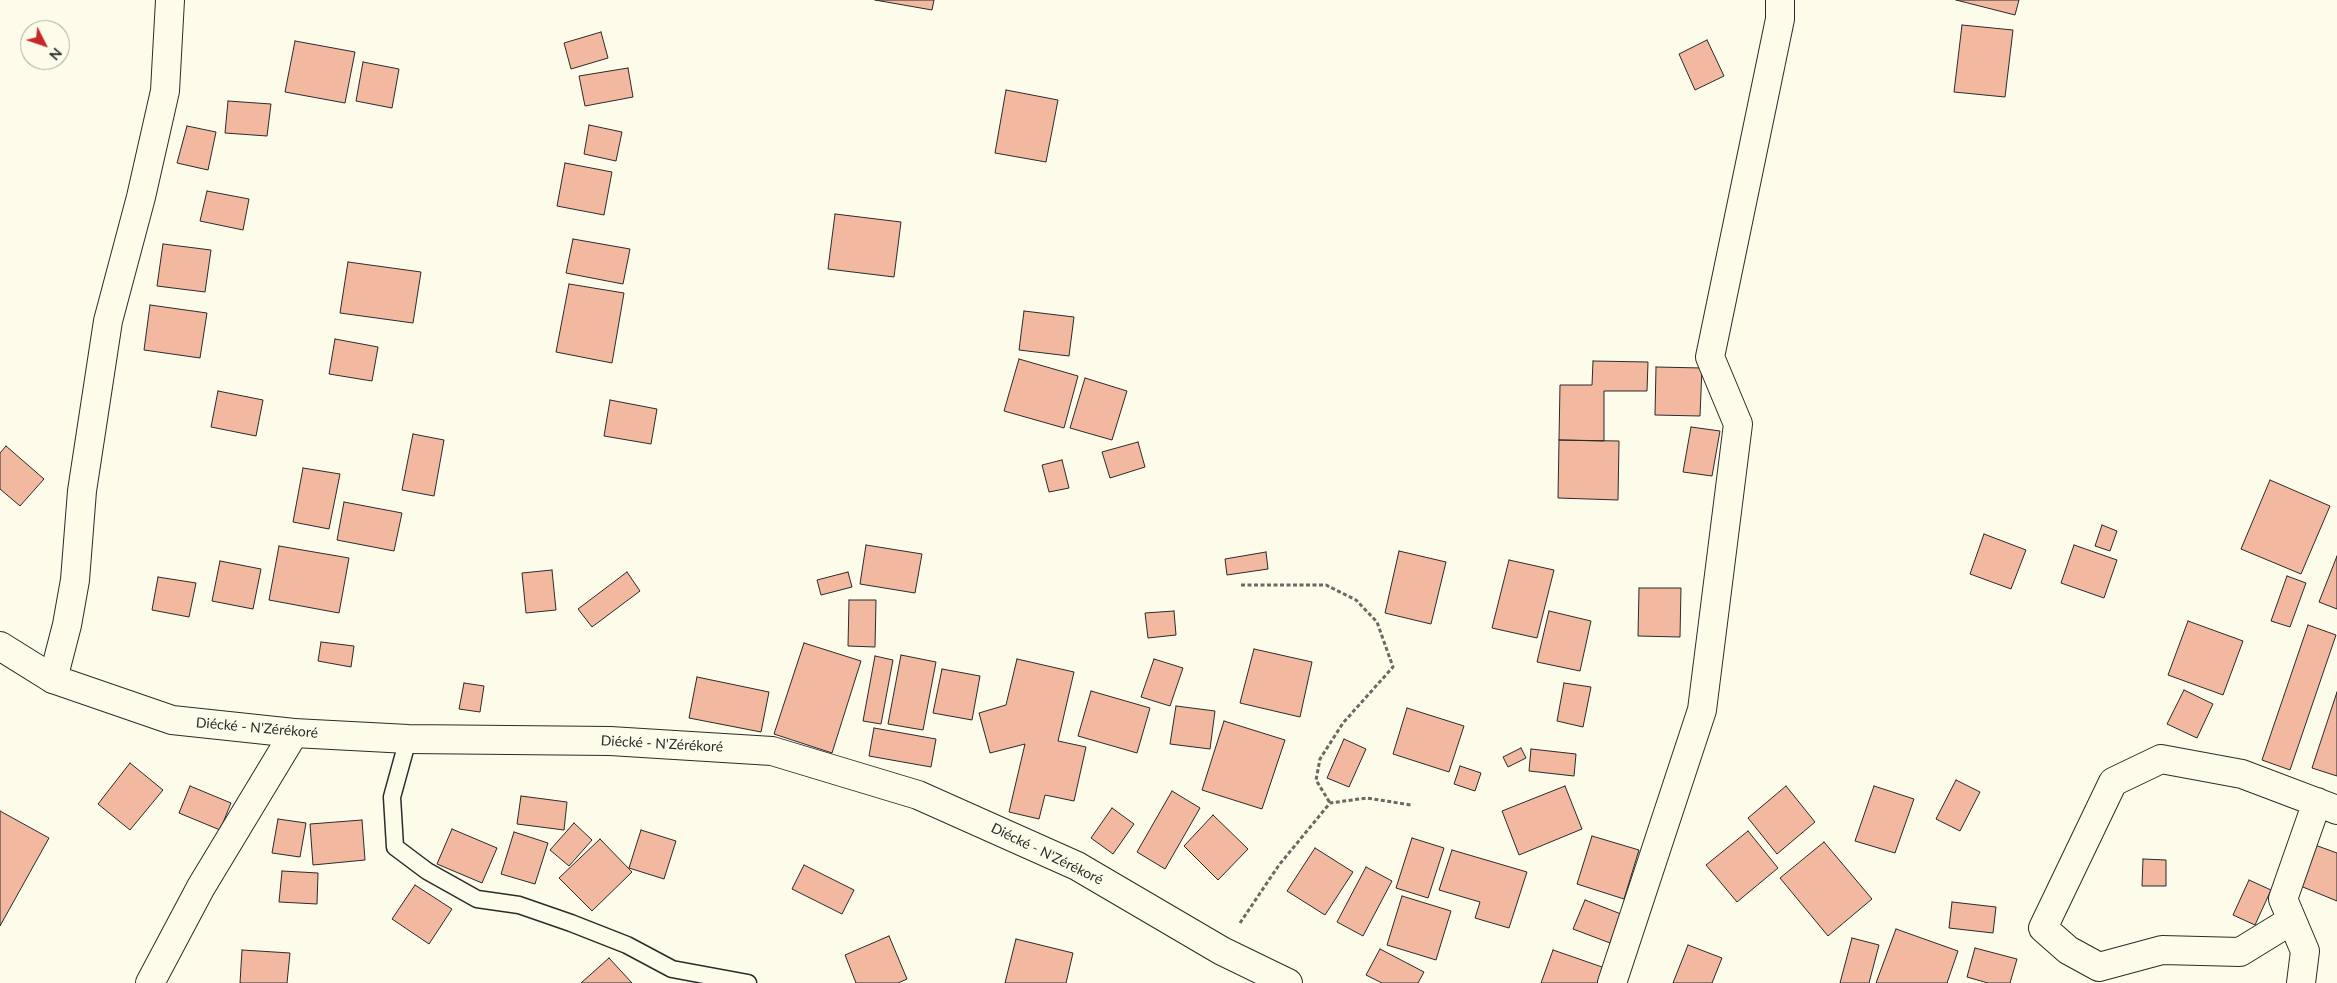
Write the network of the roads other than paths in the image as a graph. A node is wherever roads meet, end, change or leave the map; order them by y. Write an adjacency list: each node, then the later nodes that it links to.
1 (170, 0): 4 (main road)
2 (1780, 0): 12 (main road)
3 (0, 646): 4 (main road, Diécké - N'Zérékoré)
4 (53, 679): 5 (main road, Diécké - N'Zérékoré)
5 (294, 732): 6 (main road, Diécké - N'Zérékoré); 9 (main road)
6 (408, 739): 10 (lane); 11 (main road, Diécké - N'Zérékoré)
7 (2327, 806): 8 (main road); 8 (main road)
8 (2292, 920): 13 (main road)
9 (150, 983)
10 (748, 983)
11 (1288, 983)
12 (1612, 983)
13 (2301, 983)

